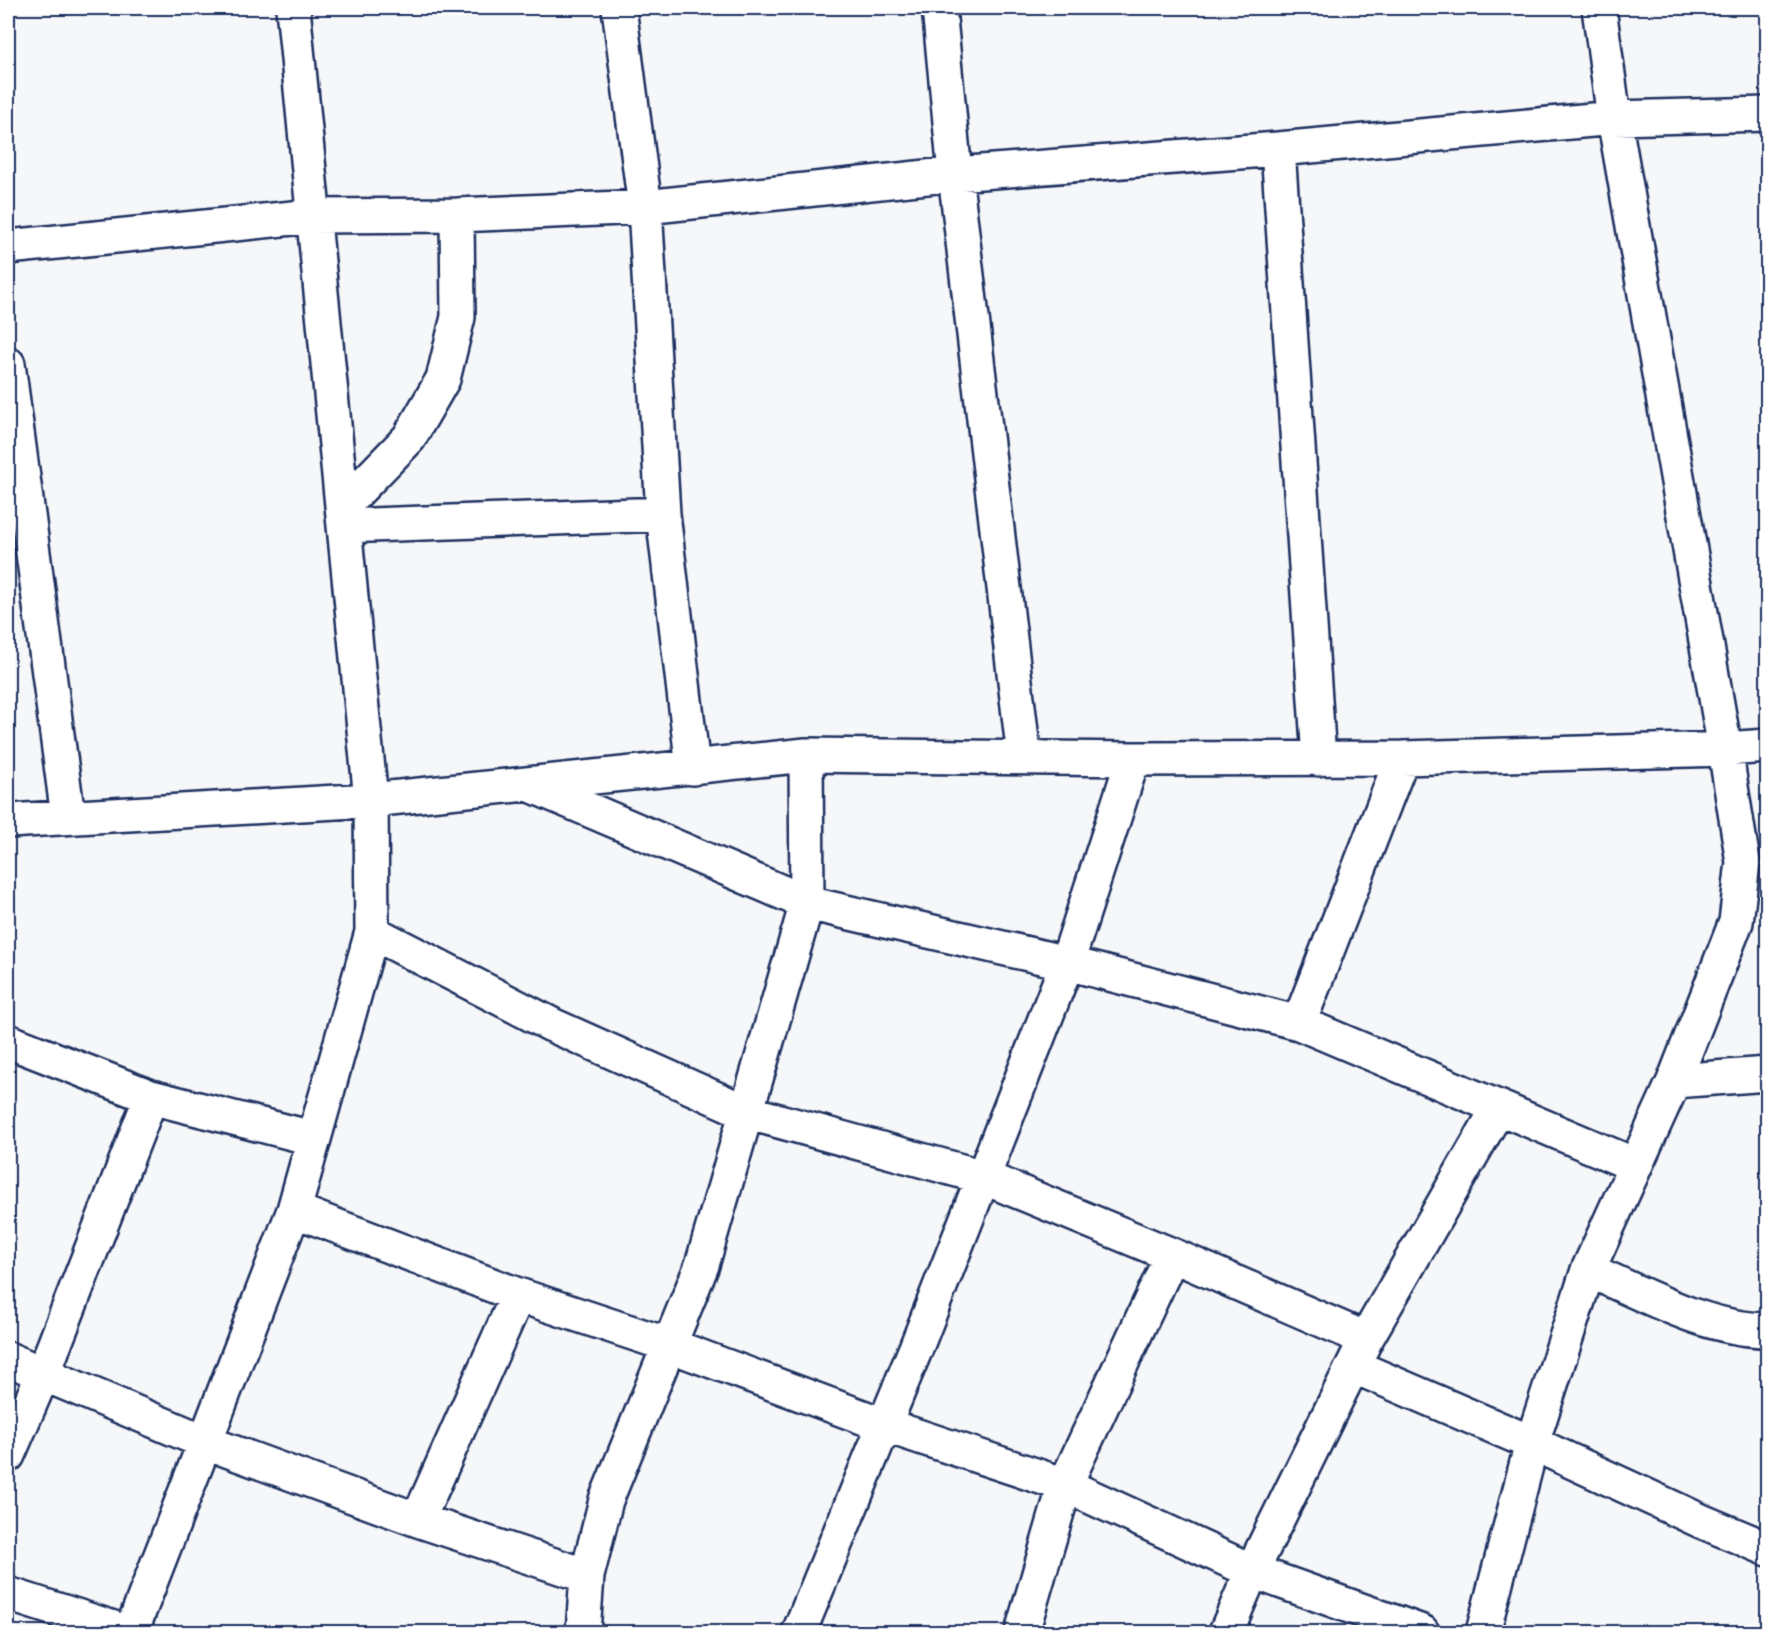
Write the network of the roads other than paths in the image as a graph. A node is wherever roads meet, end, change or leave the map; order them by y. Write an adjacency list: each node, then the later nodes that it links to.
1 (293, 8): 11 (street)
2 (619, 8): 9 (street)
3 (939, 8): 8 (street)
4 (1599, 8): 6 (street)
5 (1767, 114): 6 (street)
6 (1614, 118): 7 (street); 17 (street)
7 (1278, 149): 8 (street); 22 (street)
8 (955, 174): 9 (street); 19 (street)
9 (645, 207): 10 (street); 14 (street)
10 (458, 215): 11 (street); 15 (street)
11 (313, 216): 12 (street); 15 (street)
12 (8, 247)
13 (8, 364): 26 (street)
14 (663, 514): 15 (street); 23 (street)
15 (343, 516): 25 (street)
16 (1767, 746): 17 (street)
17 (1725, 749): 20 (street); 34 (street)
18 (806, 755): 19 (street); 23 (street); 28 (street)
19 (1024, 757): 21 (street)
20 (1402, 758): 22 (street); 31 (street)
21 (1133, 759): 22 (street); 30 (street)
22 (1318, 759)
23 (693, 768): 24 (street)
24 (526, 783): 25 (street); 28 (street)
25 (371, 800): 26 (street); 29 (street)
26 (68, 817): 27 (street)
27 (8, 820)
28 (807, 903): 30 (street); 37 (street)
29 (372, 932): 37 (street); 38 (street)
30 (1067, 963): 31 (street); 40 (street)
31 (1299, 1023): 36 (street)
32 (8, 1041): 35 (street)
33 (1767, 1074): 34 (street)
34 (1674, 1081): 39 (street)
35 (152, 1097): 38 (street); 49 (street)
36 (1499, 1107): 39 (street); 47 (street)
37 (746, 1112): 40 (street); 46 (street)
38 (312, 1138): 41 (street)
39 (1635, 1165): 43 (street)
40 (982, 1177): 42 (street); 50 (street)
41 (294, 1210): 44 (street); 51 (street)
42 (1172, 1255): 47 (street); 54 (street)
43 (1588, 1270): 45 (street); 52 (street)
44 (518, 1295): 46 (street); 55 (street)
45 (1767, 1330)
46 (669, 1345): 50 (street); 58 (street)
47 (1360, 1353): 52 (street); 57 (street)
48 (8, 1359): 49 (street)
49 (43, 1374): 51 (street); 53 (street)
50 (884, 1425): 54 (street); 63 (street)
51 (206, 1442): 55 (street); 61 (street)
52 (1532, 1443): 56 (street); 67 (street)
53 (8, 1455)
54 (1065, 1485): 57 (street); 64 (street)
55 (418, 1520): 58 (street)
56 (1767, 1549)
57 (1252, 1571): 65 (street); 66 (street)
58 (587, 1576): 62 (street)
59 (8, 1594): 60 (street)
60 (126, 1632)
61 (130, 1632)
62 (583, 1632)
63 (799, 1632)
64 (1022, 1632)
65 (1227, 1632)
66 (1422, 1632)
67 (1483, 1632)

